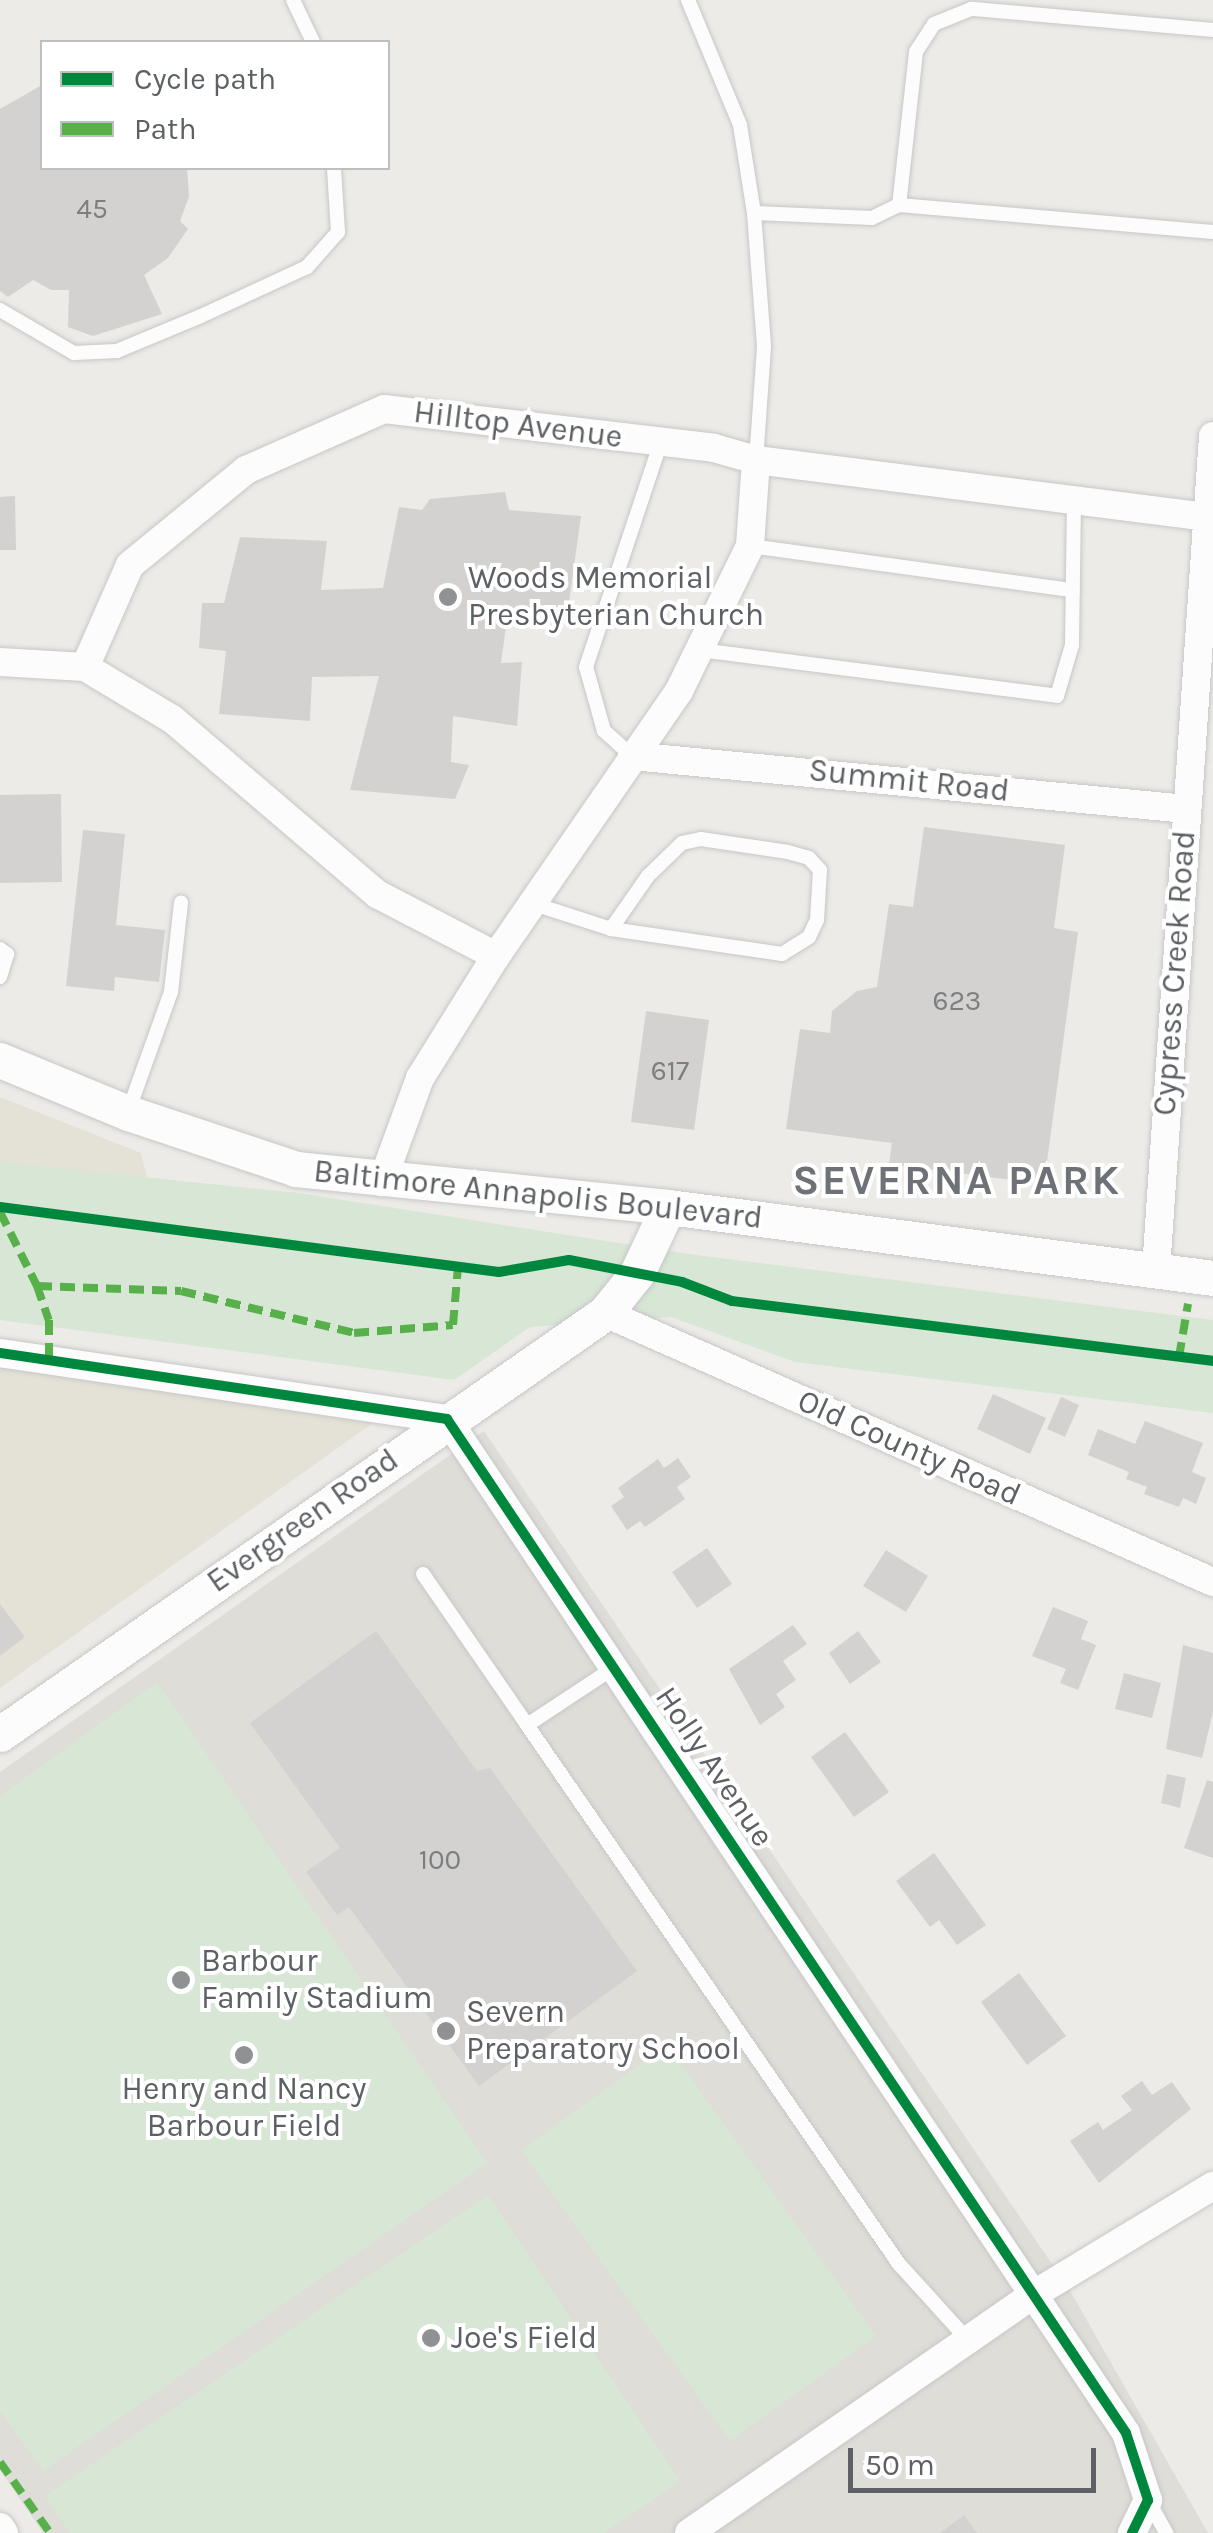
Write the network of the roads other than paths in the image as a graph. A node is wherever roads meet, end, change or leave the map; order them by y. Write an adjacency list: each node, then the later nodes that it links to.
1 (293, 0): 4 (lane)
2 (688, 0): 7 (lane)
3 (1213, 30): 6 (lane)
4 (311, 40)
5 (334, 170): 9 (lane)
6 (898, 205): 7 (lane); 8 (lane)
7 (754, 213): 12 (lane)
8 (1213, 232)
9 (0, 310)
10 (1213, 436): 14 (street, Cypress Creek Road)
11 (661, 442): 12 (street, Hilltop Avenue); 19 (street, Hilltop Avenue); 20 (lane)
12 (756, 460): 13 (street, Hilltop Avenue); 15 (street)
13 (1074, 501): 14 (street, Hilltop Avenue); 16 (lane)
14 (1208, 517): 21 (street, Cypress Creek Road)
15 (750, 546): 16 (lane); 17 (street)
16 (1073, 590): 17 (lane)
17 (700, 650): 20 (street)
18 (0, 662): 19 (street)
19 (85, 668): 26 (street)
20 (632, 756): 21 (street, Summit Road); 23 (street)
21 (1186, 809): 32 (street, Cypress Creek Road)
22 (181, 903): 29 (lane)
23 (530, 903): 24 (lane); 26 (street)
24 (611, 929): 24 (lane)
25 (0, 950): 27 (lane)
26 (496, 956): 30 (street)
27 (0, 977)
28 (0, 1060): 29 (street, Baltimore Annapolis Boulevard)
29 (128, 1113): 30 (street, Baltimore Annapolis Boulevard)
30 (382, 1182): 31 (street, Baltimore Annapolis Boulevard)
31 (668, 1207): 32 (street, Baltimore Annapolis Boulevard); 34 (street, Evergreen Road)
32 (1156, 1270): 33 (street, Baltimore Annapolis Boulevard)
33 (1213, 1278)
34 (605, 1314): 36 (street, Evergreen Road); 38 (street, Old County Road)
35 (0, 1354): 36 (street)
36 (447, 1420): 39 (street, Holly Avenue); 41 (street, Evergreen Road)
37 (423, 1574): 40 (lane)
38 (1213, 1582)
39 (616, 1666): 40 (lane); 43 (street, Holly Avenue)
40 (527, 1724): 44 (lane)
41 (0, 1734)
42 (1213, 2186): 43 (street)
43 (1036, 2293): 44 (street); 45 (street, Holly Avenue)
44 (968, 2340): 46 (street)
45 (1148, 2500): 47 (street); 48 (lane)
46 (689, 2533)
47 (1132, 2533)
48 (1166, 2533)

